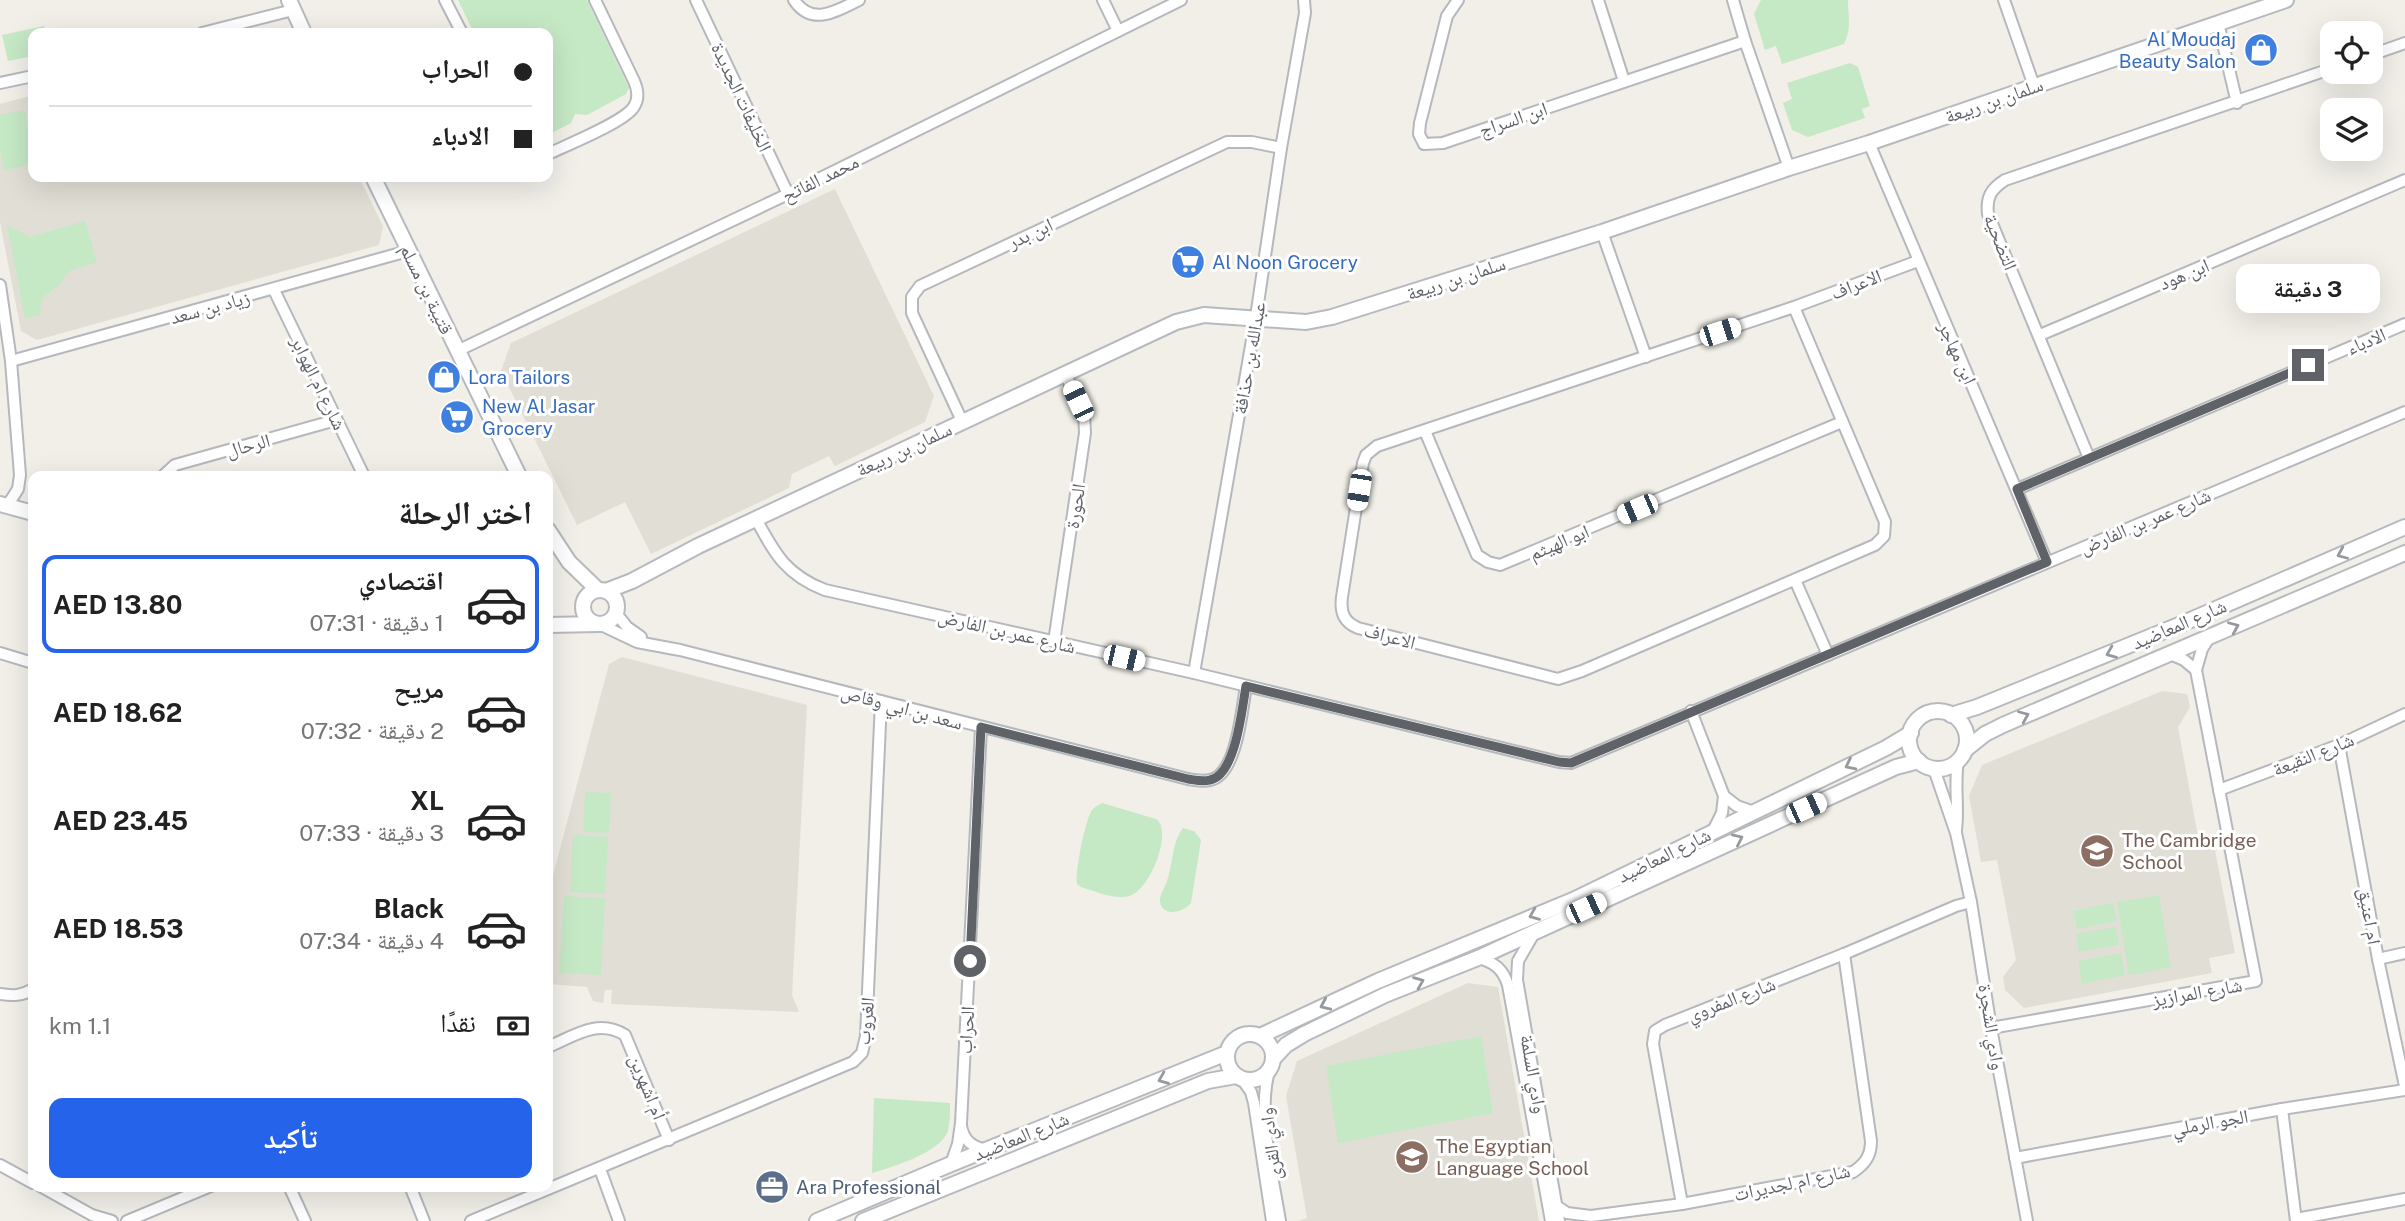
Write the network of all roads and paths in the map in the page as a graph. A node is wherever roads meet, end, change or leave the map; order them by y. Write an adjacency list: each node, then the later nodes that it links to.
1 (445, 0): 18 (street)
2 (595, 0): 31 (street)
3 (696, 0): 35 (street, الخليفات الجديدة)
4 (794, 0): 5 (street)
5 (859, 0)
6 (1102, 0): 19 (street)
7 (1181, 0): 19 (street, محمد الفاتح)
8 (1304, 0): 30 (street, عبدالله بن حذافة)
9 (1458, 0): 25 (street, ابن السراج)
10 (1598, 0): 25 (street)
11 (1733, 0): 20 (street)
12 (2004, 0): 27 (street)
13 (2281, 1): 15 (street, سلمان بن ربيعة)
14 (291, 5): 16 (street); 17 (street)
15 (2218, 23): 27 (street, سلمان بن ربيعة); 28 (street)
16 (218, 28)
17 (302, 28)
18 (459, 28)
19 (1118, 31): 35 (street, محمد الفاتح)
20 (1745, 41): 25 (street, ابن السراج); 32 (street)
21 (2405, 43): 22 (street)
22 (2383, 51)
23 (2320, 73): 28 (street, التضحية)
24 (28, 77): 26 (street)
25 (1624, 81)
26 (0, 83)
27 (2034, 86): 29 (street, سلمان بن ربيعة)
28 (2237, 103): 44 (street, التضحية)
29 (1869, 143): 32 (street, سلمان بن ربيعة); 38 (street, ابن مهاجر)
30 (1282, 148): 42 (street, عبدالله بن حذافة); 51 (street, ابن بدر)
31 (553, 151)
32 (1789, 167): 36 (street, سلمان بن ربيعة)
33 (2405, 180): 44 (street, ابن هود)
34 (375, 182): 37 (street, قتيبة بن مسلم)
35 (788, 194): 45 (street, محمد الفاتح)
36 (1602, 232): 42 (street, سلمان بن ربيعة); 46 (street)
37 (408, 251): 40 (street, زياد بن سعد); 45 (street, قتيبة بن مسلم)
38 (1918, 261): 41 (street, الاعراف); 58 (street, ابن مهاجر)
39 (0, 285): 47 (street)
40 (274, 290): 47 (street, زياد بن سعد); 50 (street, شارع ام الهوابر)
41 (1794, 307): 46 (street, الاعراف); 52 (street, الاعراف)
42 (1256, 317): 48 (street, سلمان بن ربيعة); 83 (street, عبدالله بن حذافة)
43 (2405, 324): 54 (street, الادباء)
44 (2040, 335): 54 (street, التضحية)
45 (457, 351): 57 (street, قتيبة بن مسلم)
46 (1646, 357): 53 (street, الاعراف)
47 (11, 361): 59 (street)
48 (1065, 373): 51 (street, سلمان بن ربيعة); 76 (street, الحورة)
49 (2405, 412): 66 (street, شارع عمر بن الفارض)
50 (336, 420): 55 (street, الرحال); 56 (street, شارع ام الهوابر)
51 (962, 421): 61 (street, سلمان بن ربيعة)
52 (1842, 422): 53 (street, ابو الهيثم); 68 (street, الاعراف)
53 (1425, 431): 68 (street, الاعراف)
54 (2089, 458): 58 (street, الادباء)
55 (168, 471)
56 (362, 471)
57 (517, 471)
58 (2017, 489): 66 (street, ابن مهاجر)
59 (4, 505): 60 (street)
60 (28, 512)
61 (756, 519): 67 (street, سلمان بن ربيعة); 76 (street, شارع عمر بن الفارض)
62 (2405, 527): 88 (street, شارع المعاضيد, one-way to 88)
63 (553, 538): 65 (street)
64 (2405, 554): 75 (street, شارع المعاضيد, one-way to 64)
65 (569, 562): 69 (street); 70 (street)
66 (2047, 562): 80 (street, شارع عمر بن الفارض)
67 (645, 575): 69 (street, سلمان بن ربيعة); 71 (street, سلمان بن ربيعة)
68 (1795, 580): 80 (street)
69 (602, 590): 70 (street); 71 (street)
70 (583, 605): 72 (street); 74 (street)
71 (616, 609): 74 (street); 77 (street)
72 (553, 622)
73 (553, 623): 74 (street)
74 (599, 624): 77 (street, سعد بن ابي وقاص)
75 (2208, 638): 79 (street, شارع المعاضيد); 82 (street)
76 (1054, 642): 83 (street, شارع عمر بن الفارض)
77 (656, 645): 85 (street, سعد بن ابي وقاص)
78 (0, 653): 81 (street)
79 (2170, 654): 82 (street); 92 (street, شارع المعاضيد, one-way to 79)
80 (1828, 655): 86 (street, شارع عمر بن الفارض)
81 (28, 661)
82 (2196, 670): 95 (street, شارع المرازيز)
83 (1194, 673): 84 (street, شارع عمر بن الفارض)
84 (1246, 686): 86 (street, شارع عمر بن الفارض); 89 (street, سعد بن ابي وقاص)
85 (881, 701): 89 (street, سعد بن ابي وقاص); 117 (street, الغروب)
86 (1691, 711): 96 (street)
87 (2405, 714): 91 (street, شارع النقيعة)
88 (1951, 715): 90 (street); 92 (street)
89 (981, 727): 116 (street, الحراب)
90 (1911, 733): 93 (street); 97 (street, شارع المعاضيد, one-way to 97)
91 (2339, 745): 95 (street, شارع النقيعة); 105 (street, ام اعنيق)
92 (1962, 755): 94 (street); 99 (street, وادي الشجرة)
93 (1919, 761): 94 (street); 101 (street, شارع المعاضيد, one-way to 93)
94 (1934, 769): 99 (street, وادي الشجرة)
95 (2219, 790): 108 (street, شارع المرازيز)
96 (1724, 796): 97 (street); 98 (street)
97 (1754, 812): 98 (street, شارع المعاضيد)
98 (1713, 831): 109 (street, شارع المعاضيد, one-way to 109)
99 (1956, 832): 100 (street, وادي الشجرة)
100 (1971, 902): 103 (street, شارع المفروي); 108 (street, وادي الشجرة)
101 (1535, 932): 104 (street, شارع المعاضيد); 132 (street, وادي السلمة)
102 (2405, 953): 105 (street)
103 (1844, 954): 131 (street, شارع المفروي); 131 (street, شارع ام لجديرات)
104 (1478, 958): 112 (street, شارع المعاضيد, one-way to 104); 146 (street, وادي السلمة)
105 (2378, 959): 114 (street, ام اعنيق)
106 (28, 992): 107 (street)
107 (0, 994)
108 (1991, 1028): 119 (street, وادي الشجرة)
109 (1260, 1036): 111 (street); 112 (street)
110 (553, 1045): 117 (street, أم اشهرين)
111 (1227, 1053): 113 (street); 118 (street, شارع المعاضيد, one-way to 118)
112 (1271, 1063): 113 (street); 145 (street, وادي القرى)
113 (1239, 1077): 143 (street, شارع المعاضيد); 144 (street, وادي القرى)
114 (2405, 1088): 115 (street, الجو الرملي)
115 (2282, 1109): 119 (street, الجو الرملي); 135 (street)
116 (961, 1123): 118 (street); 120 (street, الحراب)
117 (669, 1140): 121 (street, الغروب)
118 (987, 1150): 120 (street, شارع المعاضيد)
119 (2015, 1158): 148 (street, وادي الشجرة)
120 (951, 1164): 142 (street, شارع المعاضيد)
121 (600, 1169): 124 (street, الغروب); 141 (street)
122 (2, 1170): 123 (street)
123 (28, 1181)
124 (553, 1188)
125 (51, 1192): 136 (street)
126 (200, 1192): 133 (street)
127 (292, 1192): 138 (street)
128 (412, 1192): 139 (street)
129 (543, 1192): 140 (street, الغروب)
130 (2405, 1199): 135 (street)
131 (1682, 1204): 134 (street, شارع ام لجديرات)
132 (1558, 1207): 134 (street); 147 (street, وادي السلمة)
133 (158, 1216): 137 (street)
134 (1586, 1219)
135 (2296, 1220)
136 (112, 1221)
137 (127, 1221)
138 (306, 1221)
139 (424, 1221)
140 (471, 1221)
141 (618, 1221)
142 (817, 1221)
143 (863, 1221)
144 (1272, 1221)
145 (1280, 1221)
146 (1551, 1221)
147 (1559, 1221)
148 (2027, 1221)

